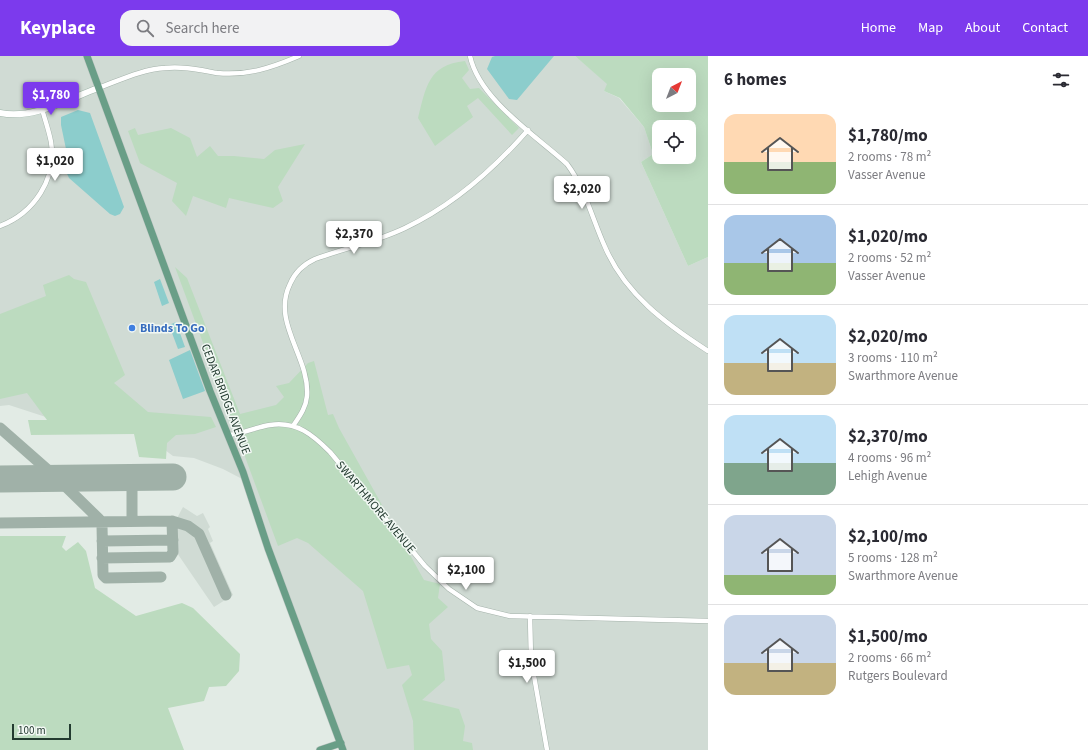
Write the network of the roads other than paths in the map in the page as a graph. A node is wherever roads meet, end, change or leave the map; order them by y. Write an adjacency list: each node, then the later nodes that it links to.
1 (87, 56): 4 (main road, CEDAR BRIDGE AVENUE)
2 (299, 56): 4 (street)
3 (470, 56): 7 (street)
4 (98, 88): 5 (street); 11 (main road, CEDAR BRIDGE AVENUE)
5 (42, 109): 6 (street); 8 (street)
6 (0, 113)
7 (528, 130): 9 (street); 10 (street)
8 (0, 226)
9 (708, 351)
10 (292, 426): 11 (street, SWARTHMORE AVENUE); 12 (street, SWARTHMORE AVENUE)
11 (228, 435): 14 (main road, CEDAR BRIDGE AVENUE)
12 (530, 616): 13 (street, SWARTHMORE AVENUE); 16 (street)
13 (708, 621)
14 (342, 747): 15 (main road)
15 (320, 750)
16 (547, 750)

